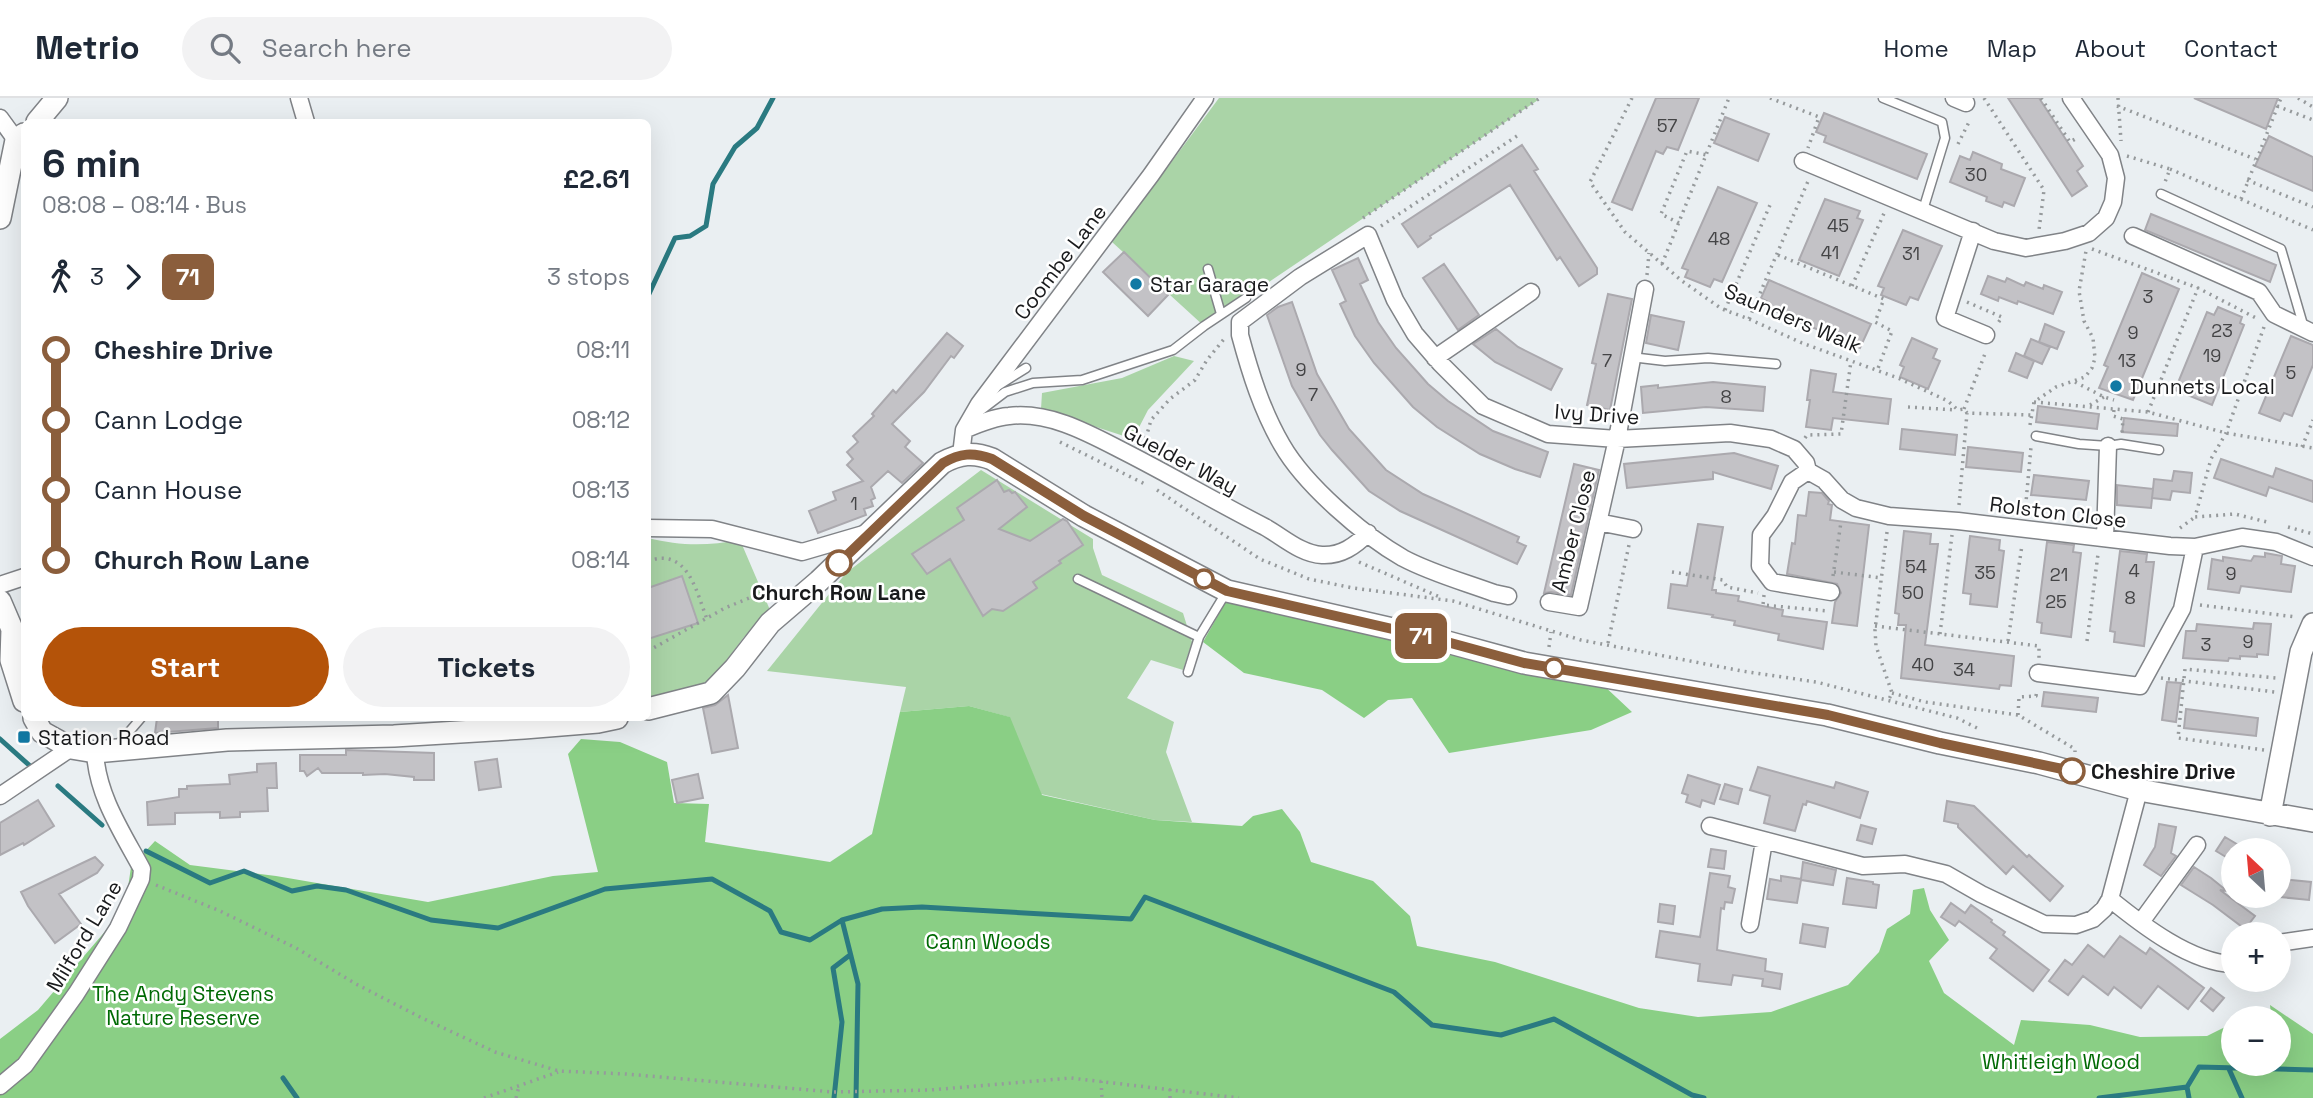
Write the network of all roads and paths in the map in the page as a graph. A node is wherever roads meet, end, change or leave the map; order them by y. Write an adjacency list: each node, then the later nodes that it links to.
1 (57, 98): 20 (main road)
2 (299, 98): 21 (street)
3 (1205, 98): 75 (street, Coombe Lane)
4 (1540, 98): 40 (path)
5 (1632, 98): 51 (path, Saunders Walk)
6 (1729, 98): 28 (path)
7 (1770, 98): 31 (path)
8 (1883, 98): 38 (lane)
9 (1984, 98): 47 (path)
10 (2041, 98): 23 (path)
11 (2071, 98): 23 (street)
12 (2118, 98): 16 (path)
13 (2281, 98): 17 (path)
14 (2298, 98): 18 (path)
15 (1965, 105): 24 (path)
16 (2118, 106): 27 (path); 30 (path)
17 (2277, 106): 22 (path); 30 (path)
18 (2313, 107)
19 (0, 118): 26 (street)
20 (40, 119)
21 (305, 119)
22 (2313, 120)
23 (2092, 129): 47 (street)
24 (1962, 135)
25 (1517, 136): 45 (path)
26 (20, 137): 39 (main road)
27 (2122, 142)
28 (1707, 155): 42 (path); 42 (path)
29 (2123, 155): 32 (path)
30 (2255, 159): 33 (path)
31 (1809, 163): 38 (street); 50 (path)
32 (2170, 169): 34 (path); 35 (path)
33 (2247, 180): 35 (path); 37 (path)
34 (2161, 194): 65 (lane)
35 (2241, 199): 43 (path)
36 (1770, 205): 58 (path)
37 (2313, 207)
38 (1923, 210): 44 (street)
39 (0, 218)
40 (1360, 220)
41 (1881, 220): 53 (path)
42 (1679, 223): 51 (path)
43 (2313, 230)
44 (1973, 231): 47 (street); 64 (street)
45 (1368, 235): 63 (street); 68 (street, Ivy Drive)
46 (2133, 236): 61 (street)
47 (2037, 246)
48 (2087, 247): 74 (path)
49 (2105, 253): 54 (path)
50 (1777, 255): 53 (path); 62 (path)
51 (1662, 264): 58 (path, Saunders Walk)
52 (1208, 269): 60 (lane)
53 (1852, 286): 72 (path)
54 (2198, 288): 61 (path); 84 (path)
55 (1645, 289): 67 (street, Amber Close)
56 (1531, 292): 68 (street)
57 (1245, 298): 60 (lane)
58 (1725, 310): 62 (path, Saunders Walk)
59 (1986, 310): 64 (path)
60 (1221, 314): 88 (lane)
61 (2274, 314): 65 (street)
62 (1749, 319): 69 (path, Saunders Walk)
63 (1240, 325): 100 (path); 112 (street)
64 (1992, 330)
65 (2309, 331)
66 (2262, 332): 89 (path)
67 (1631, 357): 70 (lane); 92 (street, Amber Close)
68 (1435, 358): 92 (street, Ivy Drive)
69 (1851, 360): 72 (path, Saunders Walk); 90 (path)
70 (1776, 363)
71 (1026, 368): 75 (lane)
72 (1877, 371): 81 (path, Saunders Walk)
73 (1978, 372): 83 (path)
74 (2075, 382): 76 (path); 78 (path)
75 (990, 390): 88 (street, Coombe Lane)
76 (2104, 397): 77 (path); 79 (path)
77 (2114, 400)
78 (2034, 402): 79 (path); 85 (path)
79 (2088, 406): 82 (path)
80 (1908, 407): 81 (path)
81 (1958, 410): 83 (path)
82 (2114, 410): 84 (path); 86 (path)
83 (1966, 411): 85 (path); 105 (path)
84 (2147, 412): 89 (path)
85 (2031, 415): 91 (path)
86 (2123, 419)
87 (2313, 420): 95 (path)
88 (968, 423): 99 (street, Coombe Lane); 100 (street, Guelder Way)
89 (2225, 433): 95 (path); 106 (path)
90 (1807, 435)
91 (2034, 437): 94 (lane); 110 (path)
92 (1617, 439): 97 (street, Ivy Drive); 103 (street, Amber Close)
93 (1057, 440): 130 (path)
94 (2108, 446): 98 (lane); 114 (street)
95 (2302, 447): 96 (path)
96 (2313, 448)
97 (1794, 449): 101 (street, Rolston Close)
98 (2159, 450)
99 (961, 455): 111 (main road); 127 (main road)
100 (1139, 459): 117 (street, Guelder Way)
101 (1808, 471): 102 (street, Rolston Close); 128 (street)
102 (1889, 516): 105 (street, Rolston Close); 123 (path)
103 (1598, 522): 109 (street); 132 (street, Amber Close)
104 (1841, 522): 123 (path)
105 (1958, 522): 110 (street, Rolston Close)
106 (2270, 523)
107 (2281, 525): 113 (path)
108 (651, 528): 111 (street)
109 (1633, 529): 142 (path)
110 (2024, 529): 114 (street, Rolston Close); 141 (path)
111 (873, 531): 155 (main road)
112 (1368, 533): 117 (street); 129 (street)
113 (2313, 534)
114 (2105, 538): 116 (street, Rolston Close)
115 (1951, 543): 138 (path)
116 (2195, 547): 119 (street, Rolston Close); 133 (street)
117 (1350, 549): 130 (path)
118 (2098, 557): 140 (path)
119 (2313, 557)
120 (651, 560): 135 (path)
121 (1672, 572): 134 (path)
122 (21, 578): 125 (street)
123 (1882, 578): 137 (path)
124 (1078, 579): 139 (lane)
125 (0, 585)
126 (771, 589): 135 (path)
127 (1227, 591): 139 (lane); 164 (main road)
128 (1831, 592)
129 (1508, 596)
130 (1447, 600): 142 (path)
131 (0, 601): 145 (main road)
132 (1549, 602)
133 (2183, 603): 136 (path); 148 (street)
134 (1828, 611)
135 (707, 619): 144 (path)
136 (2309, 624): 150 (main road)
137 (1875, 626): 138 (path); 151 (path)
138 (1940, 634): 141 (path)
139 (1199, 637): 146 (lane)
140 (2087, 641)
141 (2008, 642): 143 (path)
142 (1608, 643): 154 (path)
143 (2032, 645)
144 (651, 649)
145 (6, 661): 152 (main road)
146 (1188, 672)
147 (2038, 673): 148 (street)
148 (2145, 676): 149 (path)
149 (2185, 681): 150 (path); 150 (path); 163 (path)
150 (2294, 687): 163 (main road)
151 (1892, 693): 154 (path); 156 (path)
152 (21, 694)
153 (2026, 697): 156 (path)
154 (1888, 701): 160 (path)
155 (651, 708)
156 (2018, 715): 164 (path)
157 (36, 721): 161 (main road)
158 (138, 721): 162 (lane)
159 (603, 721): 162 (main road)
160 (1981, 730)
161 (71, 748): 162 (main road); 166 (street)
162 (104, 752): 172 (street, Milford Lane)
163 (2282, 753): 167 (main road)
164 (2072, 771): 165 (main road)
165 (2139, 790): 167 (main road); 173 (street)
166 (0, 796)
167 (2270, 815): 168 (main road)
168 (2313, 821)
169 (1710, 826): 170 (street)
170 (1764, 841): 173 (street); 175 (street)
171 (2197, 845): 174 (street)
172 (141, 879): 179 (path); 182 (street, Milford Lane)
173 (2110, 899): 174 (street)
174 (2141, 922): 178 (street)
175 (1750, 924)
176 (2313, 938): 177 (street)
177 (2291, 941)
178 (2221, 964)
179 (559, 1071): 180 (path); 181 (path)
180 (1101, 1081): 183 (path); 186 (path)
181 (519, 1085): 184 (path); 185 (path)
182 (0, 1086)
183 (1170, 1088): 187 (path); 188 (path)
184 (487, 1097)
185 (516, 1098)
186 (1102, 1098)
187 (1170, 1098)
188 (1239, 1098)

